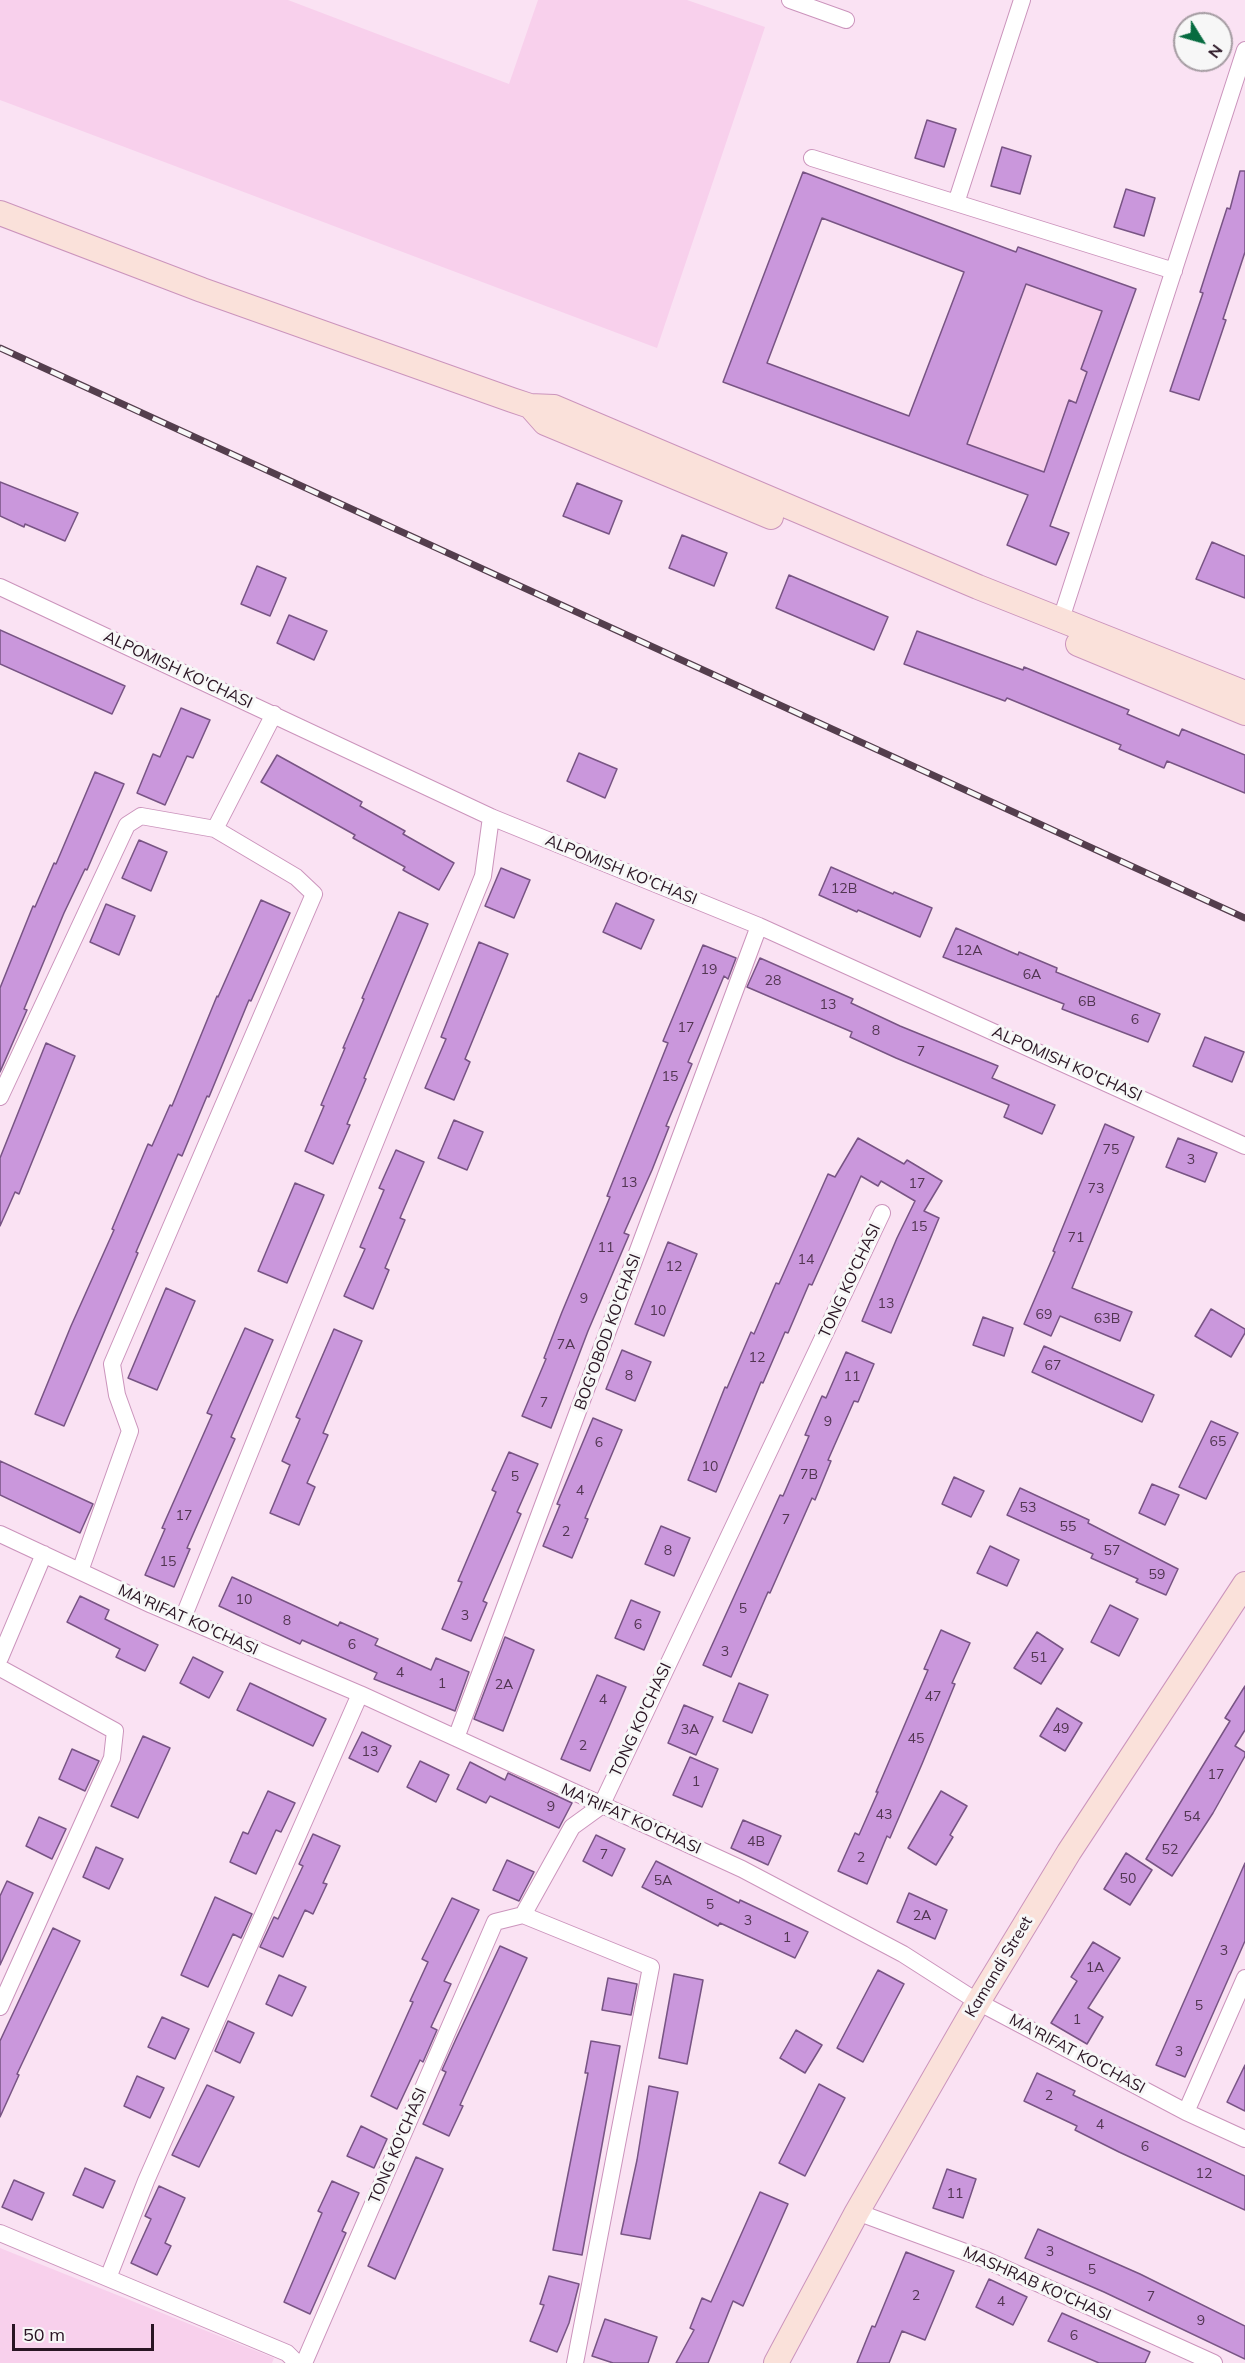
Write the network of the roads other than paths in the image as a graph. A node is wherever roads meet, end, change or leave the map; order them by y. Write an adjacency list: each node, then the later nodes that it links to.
1 (790, 0): 3 (street)
2 (1022, 0): 6 (street)
3 (846, 20)
4 (1245, 50): 8 (street)
5 (812, 158): 6 (street)
6 (956, 203): 8 (street)
7 (0, 213): 9 (main road)
8 (1174, 270): 11 (street)
9 (530, 406): 11 (main road); 13 (main road)
10 (0, 587): 14 (street, ALPOMISH KO'CHASI)
11 (1061, 619): 12 (main road)
12 (1245, 693)
13 (1245, 713)
14 (274, 714): 15 (street, ALPOMISH KO'CHASI); 16 (street)
15 (491, 816): 17 (street, ALPOMISH KO'CHASI); 25 (street)
16 (216, 829): 18 (street); 23 (street)
17 (759, 926): 19 (street, ALPOMISH KO'CHASI); 29 (street, BOG'OBOD KO'CHASI)
18 (0, 1097)
19 (1245, 1146)
20 (882, 1213): 30 (street, TONG KO'CHASI)
21 (0, 1534): 22 (street, MA'RIFAT KO'CHASI)
22 (44, 1554): 23 (street, MA'RIFAT KO'CHASI); 26 (street)
23 (80, 1571): 25 (street, MA'RIFAT KO'CHASI)
24 (1245, 1584): 33 (main road, Kamandi Street)
25 (183, 1618): 28 (street, MA'RIFAT KO'CHASI)
26 (0, 1658)
27 (0, 1668): 34 (street)
28 (360, 1694): 29 (street, MA'RIFAT KO'CHASI); 39 (street)
29 (456, 1738): 30 (street, MA'RIFAT KO'CHASI)
30 (601, 1806): 31 (street, TONG KO'CHASI); 33 (street, MA'RIFAT KO'CHASI)
31 (523, 1915): 41 (street, TONG KO'CHASI); 42 (street)
32 (1245, 1978): 35 (street)
33 (978, 2002): 35 (street, MA'RIFAT KO'CHASI); 37 (main road, Kamandi Street)
34 (0, 2007)
35 (1186, 2112): 36 (street, MA'RIFAT KO'CHASI)
36 (1245, 2139)
37 (856, 2212): 43 (main road, Kamandi Street); 44 (street, MASHRAB KO'CHASI)
38 (0, 2233): 39 (street)
39 (108, 2278): 40 (street)
40 (297, 2363)
41 (304, 2363)
42 (575, 2363)
43 (776, 2363)
44 (1214, 2363)

